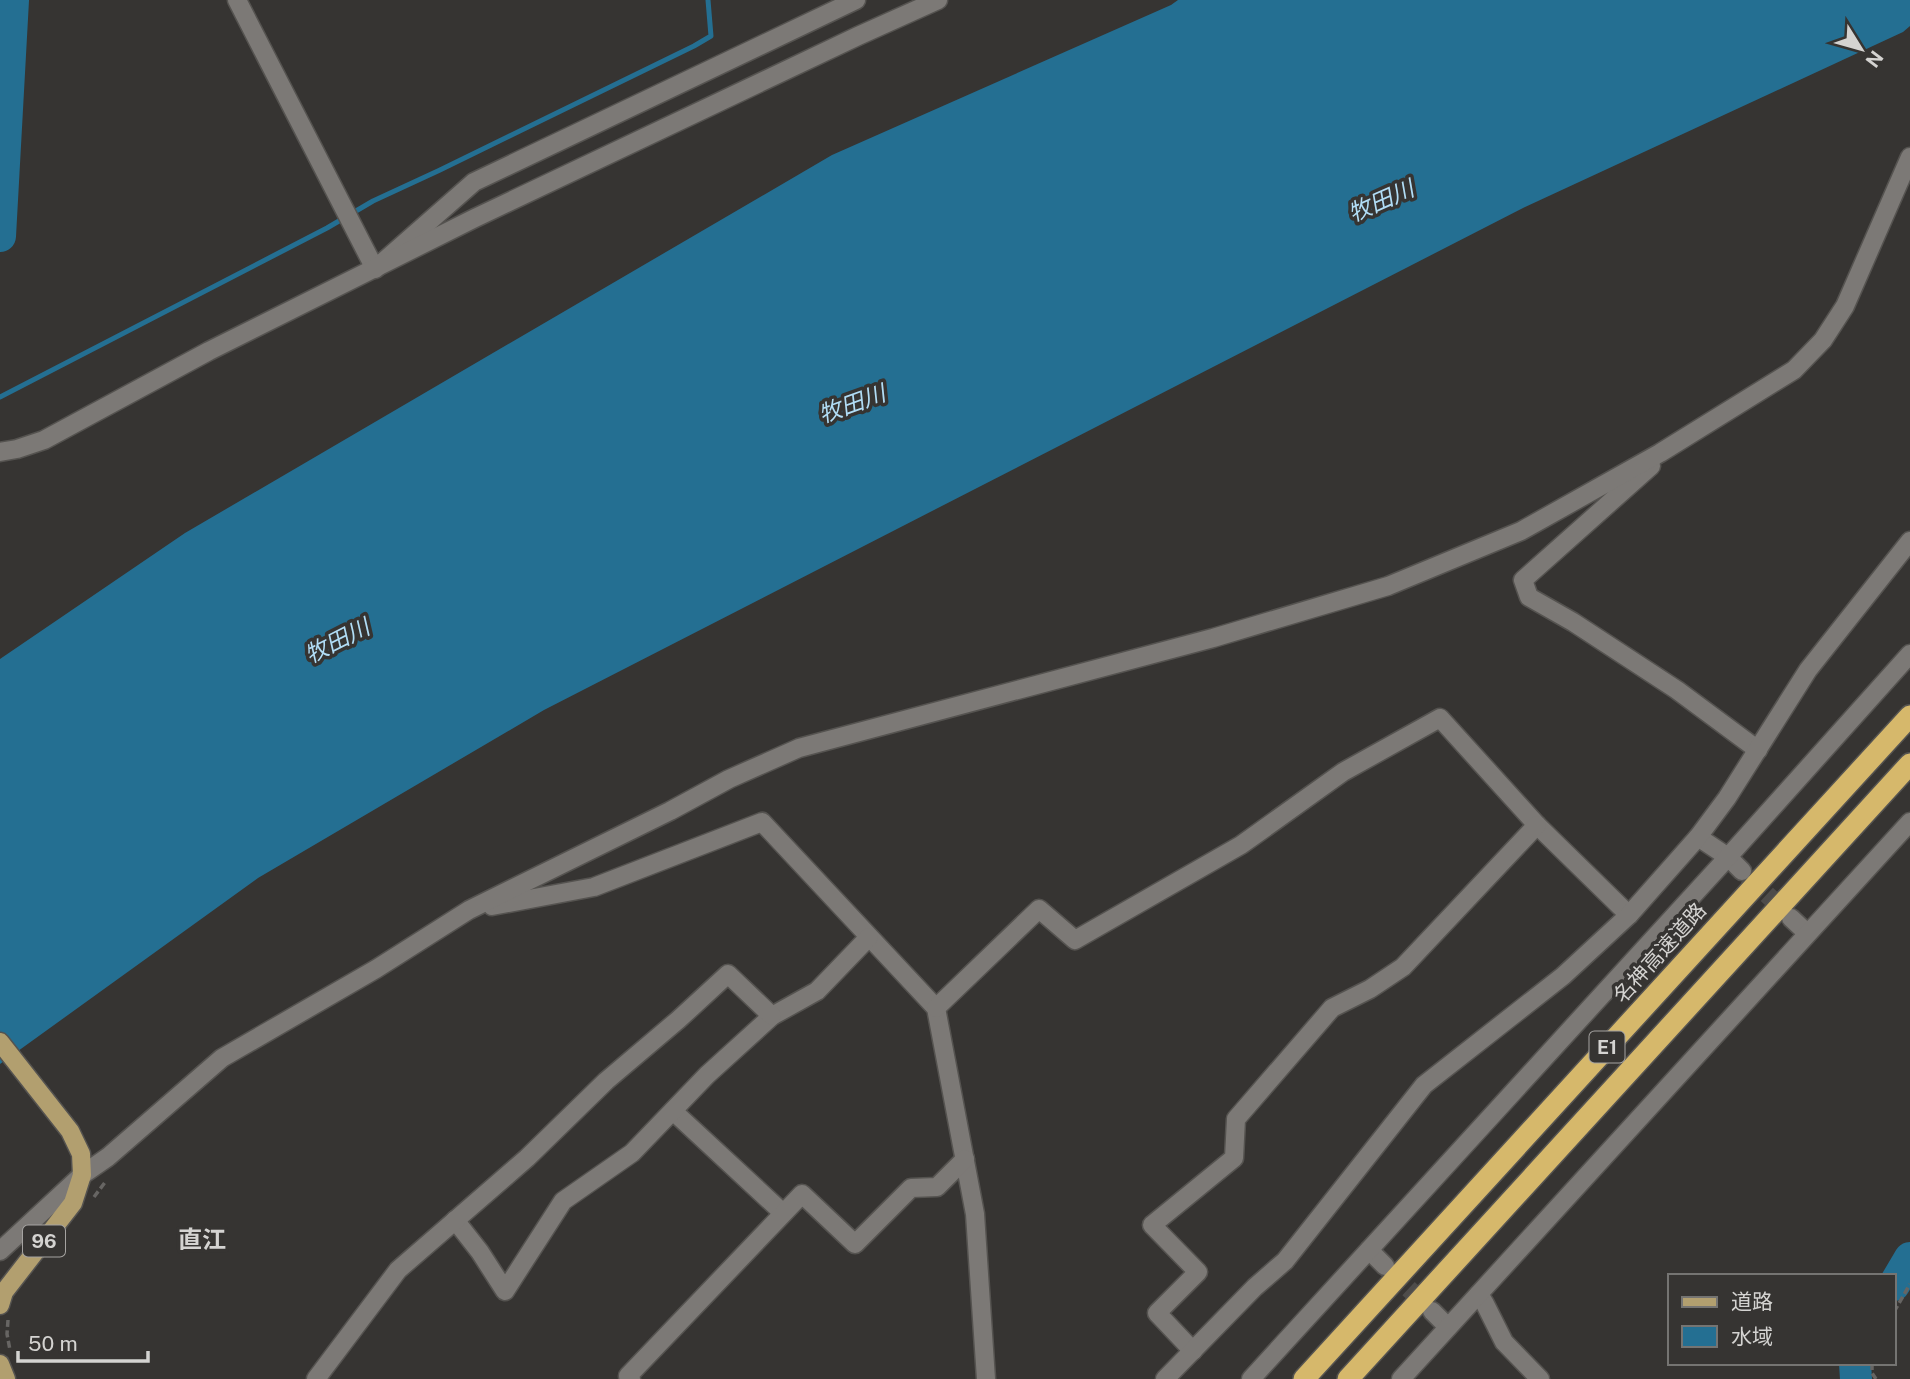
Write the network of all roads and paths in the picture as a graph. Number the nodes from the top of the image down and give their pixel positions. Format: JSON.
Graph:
{"nodes":[{"id":1,"x":237,"y":0,"type":"edge"},
{"id":2,"x":856,"y":0,"type":"edge"},
{"id":3,"x":938,"y":0,"type":"edge"},
{"id":4,"x":1910,"y":157,"type":"edge"},
{"id":5,"x":375,"y":269,"type":"junction"},
{"id":6,"x":0,"y":452,"type":"edge"},
{"id":7,"x":1660,"y":453,"type":"junction"},
{"id":8,"x":1910,"y":541,"type":"edge"},
{"id":9,"x":1910,"y":654,"type":"edge"},
{"id":10,"x":1910,"y":716,"type":"edge"},
{"id":11,"x":1758,"y":750,"type":"junction"},
{"id":12,"x":1910,"y":764,"type":"edge"},
{"id":13,"x":1910,"y":822,"type":"edge"},
{"id":14,"x":1537,"y":825,"type":"junction"},
{"id":15,"x":1698,"y":837,"type":"junction"},
{"id":16,"x":1728,"y":857,"type":"junction"},
{"id":17,"x":1742,"y":871,"type":"tunnel mouth"},
{"id":18,"x":469,"y":910,"type":"junction"},
{"id":19,"x":1629,"y":915,"type":"junction"},
{"id":20,"x":1791,"y":918,"type":"tunnel mouth"},
{"id":21,"x":1807,"y":933,"type":"junction"},
{"id":22,"x":869,"y":937,"type":"junction"},
{"id":23,"x":936,"y":1008,"type":"junction"},
{"id":24,"x":772,"y":1016,"type":"junction"},
{"id":25,"x":0,"y":1042,"type":"edge"},
{"id":26,"x":673,"y":1111,"type":"junction"},
{"id":27,"x":965,"y":1160,"type":"junction"},
{"id":28,"x":82,"y":1175,"type":"junction"},
{"id":29,"x":108,"y":1178,"type":"dead end"},
{"id":30,"x":92,"y":1199,"type":"dead end"},
{"id":31,"x":783,"y":1213,"type":"junction"},
{"id":32,"x":455,"y":1220,"type":"junction"},
{"id":33,"x":1369,"y":1250,"type":"junction"},
{"id":34,"x":0,"y":1251,"type":"edge"},
{"id":35,"x":1385,"y":1266,"type":"tunnel mouth"},
{"id":36,"x":1910,"y":1284,"type":"edge"},
{"id":37,"x":1479,"y":1294,"type":"junction"},
{"id":38,"x":4,"y":1308,"type":"edge"},
{"id":39,"x":1896,"y":1308,"type":"edge"},
{"id":40,"x":1432,"y":1311,"type":"tunnel mouth"},
{"id":41,"x":1448,"y":1328,"type":"junction"},
{"id":42,"x":1193,"y":1351,"type":"junction"},
{"id":43,"x":6,"y":1360,"type":"edge"},
{"id":44,"x":6,"y":1379,"type":"edge"},
{"id":45,"x":316,"y":1379,"type":"edge"},
{"id":46,"x":631,"y":1379,"type":"edge"},
{"id":47,"x":986,"y":1379,"type":"edge"},
{"id":48,"x":1165,"y":1379,"type":"edge"},
{"id":49,"x":1251,"y":1379,"type":"edge"},
{"id":50,"x":1304,"y":1379,"type":"edge"},
{"id":51,"x":1348,"y":1379,"type":"edge"},
{"id":52,"x":1401,"y":1379,"type":"edge"},
{"id":53,"x":1541,"y":1379,"type":"edge"}],
"edges":[{"from":1,"to":5,"type":"street"},
{"from":2,"to":5,"type":"street"},
{"from":3,"to":5,"type":"street"},
{"from":4,"to":7,"type":"street"},
{"from":5,"to":6,"type":"street"},
{"from":7,"to":11,"type":"street"},
{"from":7,"to":18,"type":"street"},
{"from":8,"to":11,"type":"street"},
{"from":9,"to":16,"type":"street"},
{"from":10,"to":50,"type":"highway","name":"名神高速道路","number":"E1"},
{"from":11,"to":15,"type":"street"},
{"from":12,"to":51,"type":"highway","number":"E1"},
{"from":13,"to":21,"type":"street"},
{"from":14,"to":19,"type":"street"},
{"from":14,"to":23,"type":"street"},
{"from":14,"to":42,"type":"street"},
{"from":15,"to":16,"type":"street"},
{"from":15,"to":19,"type":"street"},
{"from":16,"to":17,"type":"street"},
{"from":16,"to":33,"type":"street"},
{"from":18,"to":22,"type":"street"},
{"from":18,"to":28,"type":"street"},
{"from":19,"to":42,"type":"street"},
{"from":20,"to":21,"type":"street"},
{"from":21,"to":37,"type":"street"},
{"from":22,"to":23,"type":"street"},
{"from":22,"to":24,"type":"street"},
{"from":23,"to":27,"type":"street"},
{"from":24,"to":26,"type":"street"},
{"from":24,"to":32,"type":"street"},
{"from":25,"to":28,"type":"main road"},
{"from":26,"to":31,"type":"street"},
{"from":26,"to":32,"type":"street"},
{"from":27,"to":31,"type":"street"},
{"from":27,"to":47,"type":"street"},
{"from":28,"to":34,"type":"street"},
{"from":28,"to":38,"type":"main road","number":"96"},
{"from":29,"to":30,"type":"path"},
{"from":31,"to":46,"type":"street"},
{"from":32,"to":45,"type":"street"},
{"from":33,"to":35,"type":"street"},
{"from":33,"to":49,"type":"street"},
{"from":36,"to":39,"type":"path"},
{"from":37,"to":41,"type":"street"},
{"from":37,"to":53,"type":"street"},
{"from":38,"to":43,"type":"path"},
{"from":40,"to":41,"type":"street"},
{"from":41,"to":52,"type":"street"},
{"from":42,"to":48,"type":"street"},
{"from":43,"to":44,"type":"main road"}]}
